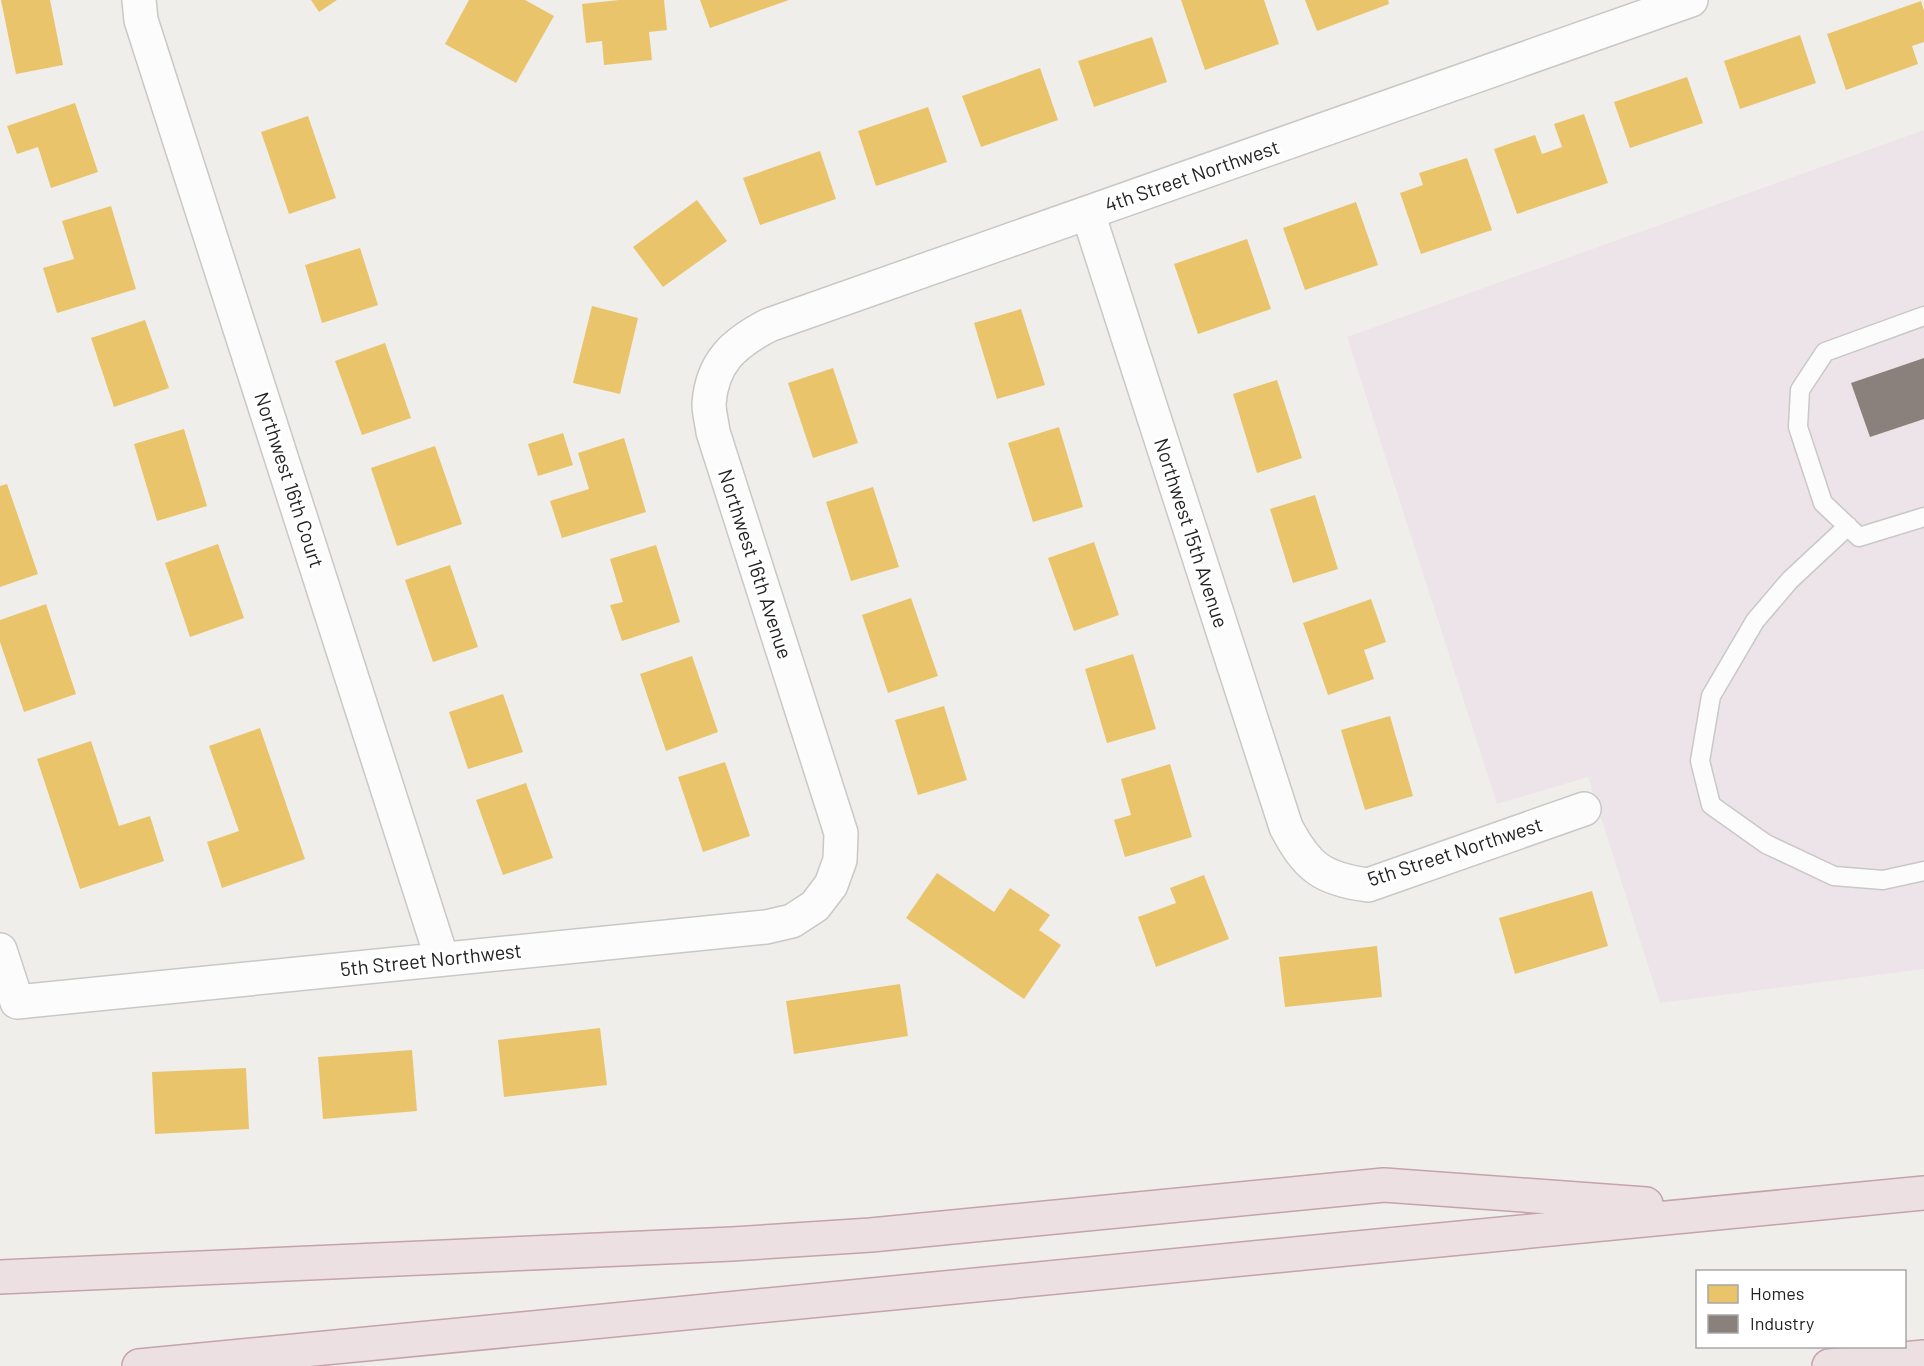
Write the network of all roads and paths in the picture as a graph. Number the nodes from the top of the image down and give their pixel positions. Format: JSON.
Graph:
{"nodes":[{"id":1,"x":139,"y":0,"type":"edge"},
{"id":2,"x":1691,"y":0,"type":"edge"},
{"id":3,"x":1088,"y":213,"type":"junction"},
{"id":4,"x":1924,"y":316,"type":"edge"},
{"id":5,"x":713,"y":379,"type":"joint"},
{"id":6,"x":1924,"y":517,"type":"edge"},
{"id":7,"x":1848,"y":526,"type":"junction"},
{"id":8,"x":1584,"y":809,"type":"dead end"},
{"id":9,"x":1298,"y":850,"type":"joint"},
{"id":10,"x":1924,"y":871,"type":"edge"},
{"id":11,"x":831,"y":885,"type":"joint"},
{"id":12,"x":0,"y":950,"type":"edge"},
{"id":13,"x":442,"y":959,"type":"junction"},
{"id":14,"x":8,"y":1005,"type":"edge"},
{"id":15,"x":1924,"y":1193,"type":"edge"},
{"id":16,"x":1734,"y":1211,"type":"junction"},
{"id":17,"x":0,"y":1277,"type":"edge"},
{"id":18,"x":1924,"y":1357,"type":"edge"},
{"id":19,"x":139,"y":1366,"type":"edge"},
{"id":20,"x":1829,"y":1366,"type":"edge"}],
"edges":[{"from":1,"to":13,"type":"street","name":"Northwest 16th Court"},
{"from":2,"to":3,"type":"street","name":"4th Street Northwest"},
{"from":3,"to":5,"type":"street","name":"4th Street Northwest"},
{"from":3,"to":9,"type":"street","name":"Northwest 15th Avenue"},
{"from":4,"to":7,"type":"lane"},
{"from":5,"to":11,"type":"street","name":"Northwest 16th Avenue"},
{"from":6,"to":7,"type":"lane"},
{"from":7,"to":10,"type":"lane"},
{"from":8,"to":9,"type":"street","name":"5th Street Northwest"},
{"from":11,"to":13,"type":"street","name":"5th Street Northwest"},
{"from":12,"to":14,"type":"street"},
{"from":13,"to":14,"type":"street","name":"5th Street Northwest"},
{"from":15,"to":16,"type":"highway"},
{"from":16,"to":17,"type":"highway"},
{"from":16,"to":19,"type":"highway"},
{"from":18,"to":20,"type":"highway"}]}
